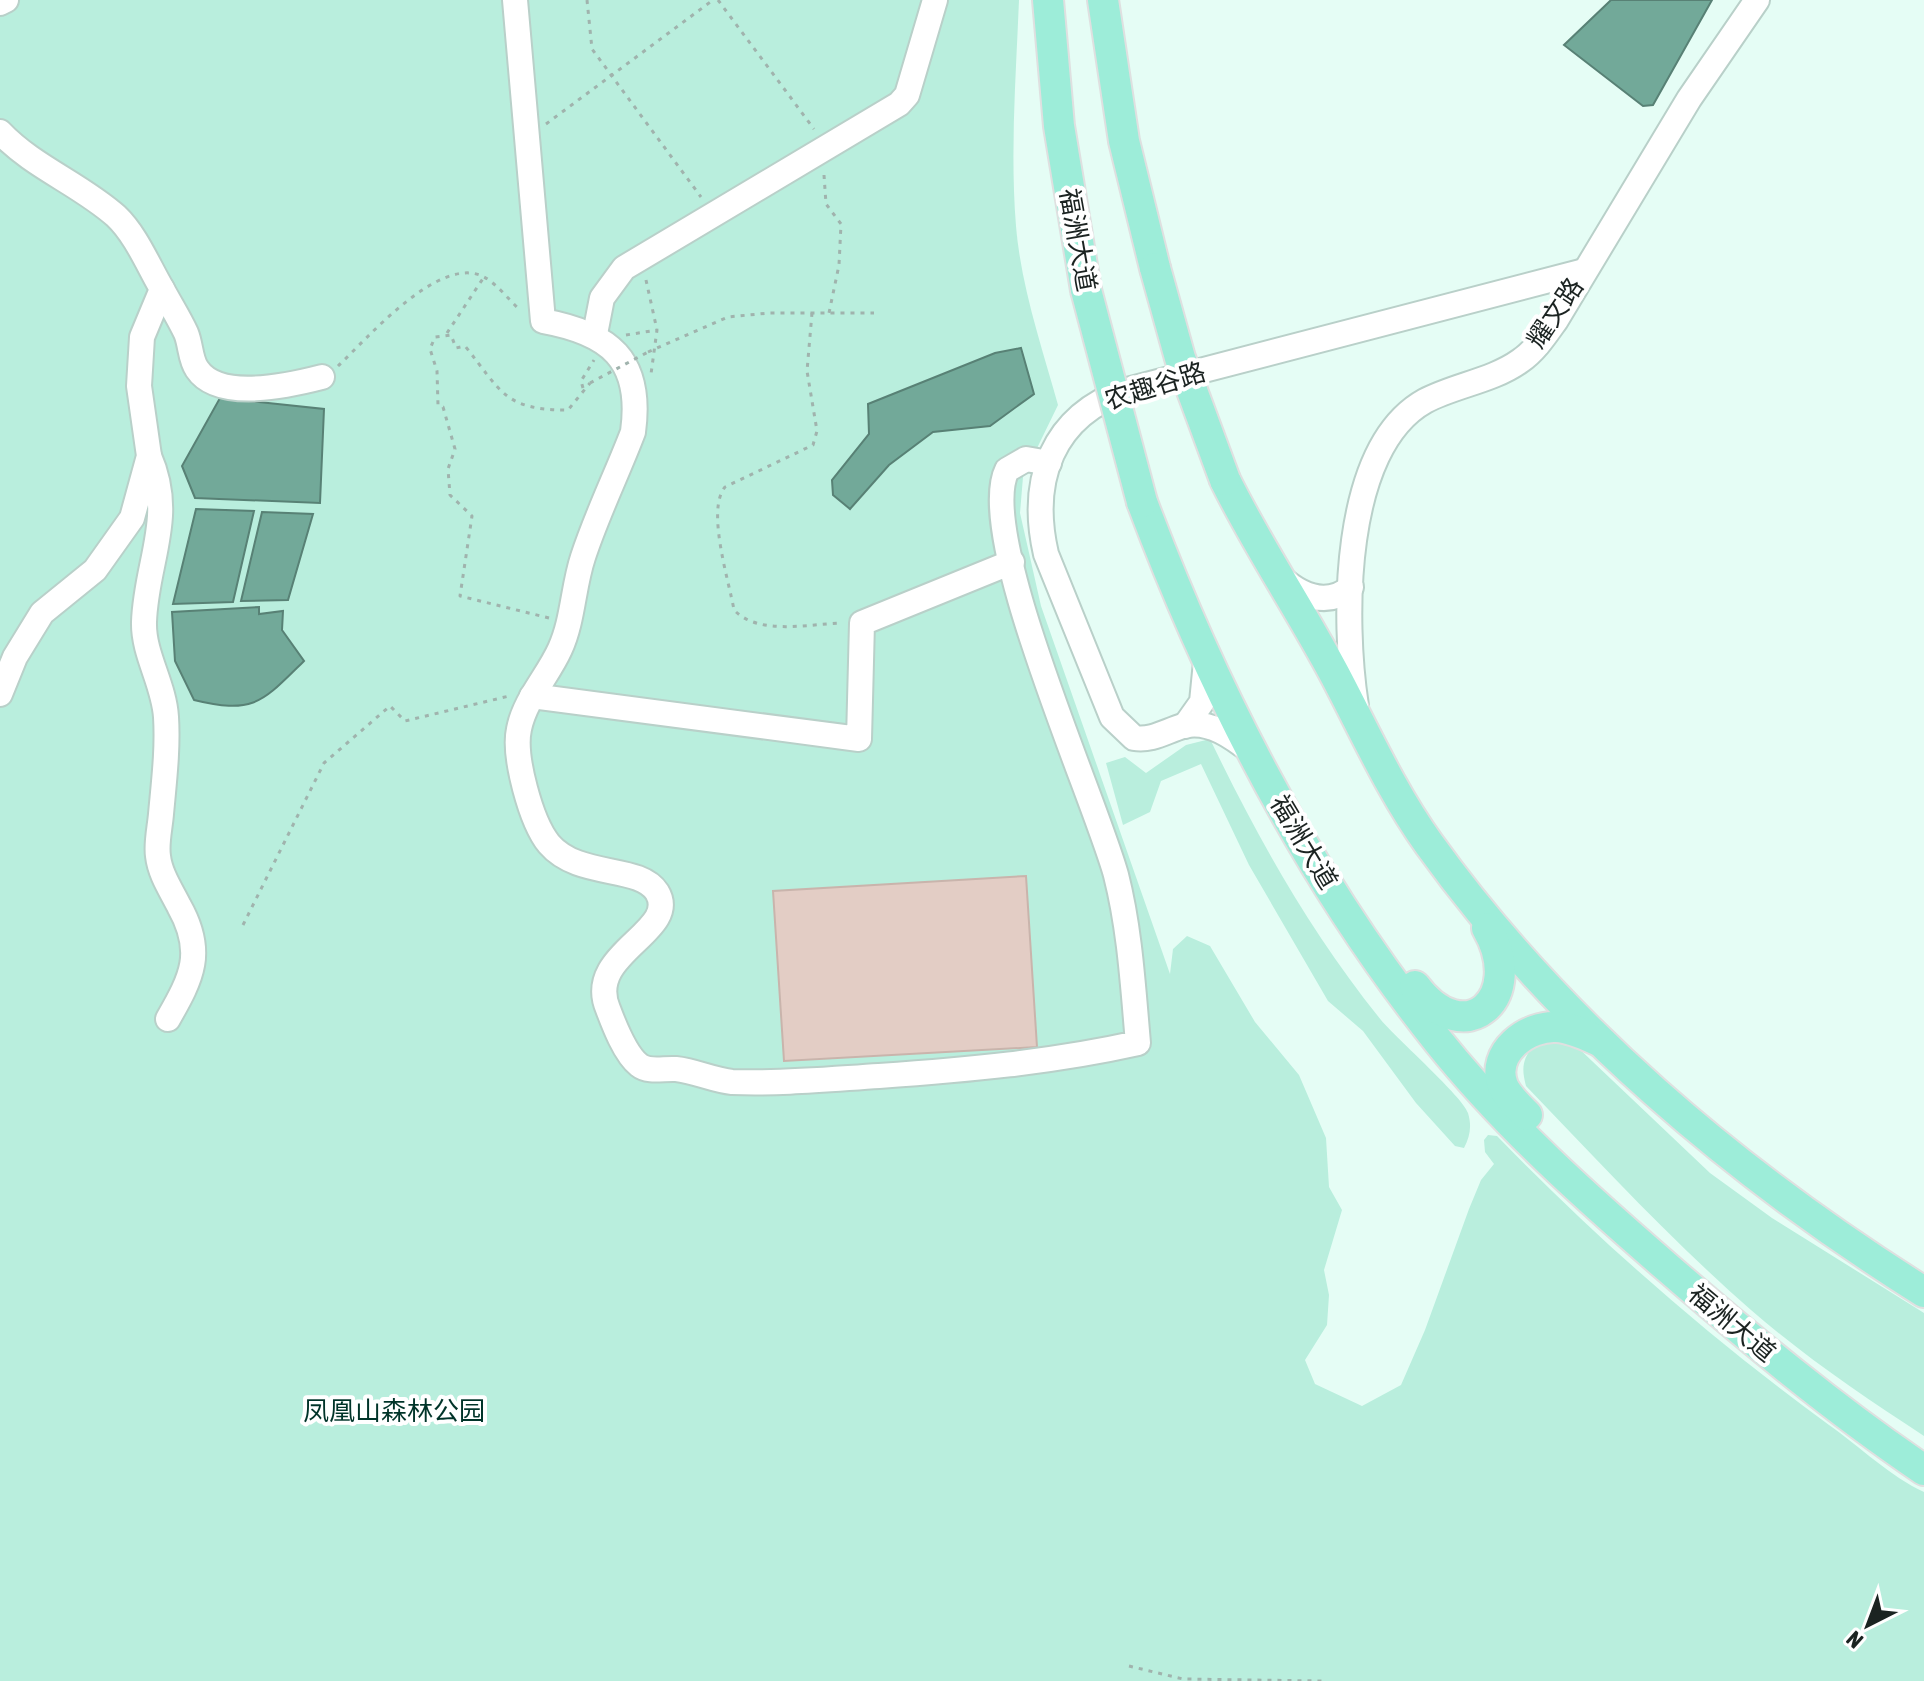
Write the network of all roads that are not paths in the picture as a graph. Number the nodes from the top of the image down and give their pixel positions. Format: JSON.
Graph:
{"nodes":[{"id":1,"x":6,"y":0,"type":"edge"},
{"id":2,"x":515,"y":0,"type":"edge"},
{"id":3,"x":935,"y":0,"type":"edge"},
{"id":4,"x":1048,"y":0,"type":"edge"},
{"id":5,"x":1103,"y":0,"type":"edge"},
{"id":6,"x":1757,"y":0,"type":"edge"},
{"id":7,"x":0,"y":3,"type":"edge"},
{"id":8,"x":0,"y":132,"type":"edge"},
{"id":9,"x":1584,"y":271,"type":"junction"},
{"id":10,"x":162,"y":289,"type":"junction"},
{"id":11,"x":595,"y":334,"type":"junction"},
{"id":12,"x":322,"y":377,"type":"road end"},
{"id":13,"x":149,"y":456,"type":"junction"},
{"id":14,"x":1049,"y":463,"type":"junction"},
{"id":15,"x":1012,"y":562,"type":"junction"},
{"id":16,"x":1277,"y":574,"type":"junction"},
{"id":17,"x":1351,"y":587,"type":"junction"},
{"id":18,"x":1206,"y":662,"type":"junction"},
{"id":19,"x":0,"y":694,"type":"edge"},
{"id":20,"x":532,"y":696,"type":"junction"},
{"id":21,"x":1359,"y":722,"type":"junction"},
{"id":22,"x":1185,"y":726,"type":"junction"},
{"id":23,"x":1254,"y":754,"type":"junction"},
{"id":24,"x":1326,"y":880,"type":"junction"},
{"id":25,"x":1470,"y":899,"type":"junction"},
{"id":26,"x":168,"y":1019,"type":"dead end"},
{"id":27,"x":1608,"y":1045,"type":"junction"},
{"id":28,"x":1924,"y":1292,"type":"edge"},
{"id":29,"x":1713,"y":1307,"type":"junction"},
{"id":30,"x":1924,"y":1470,"type":"edge"}],
"edges":[{"from":1,"to":7,"type":"street"},
{"from":2,"to":11,"type":"street"},
{"from":3,"to":11,"type":"street"},
{"from":4,"to":18,"type":"main road","name":"福洲大道","bridge":true},
{"from":5,"to":16,"type":"main road","bridge":true},
{"from":6,"to":9,"type":"street","name":"耀文路"},
{"from":8,"to":10,"type":"street"},
{"from":9,"to":14,"type":"street","name":"农趣谷路"},
{"from":9,"to":17,"type":"street","name":"耀文路"},
{"from":10,"to":12,"type":"street"},
{"from":10,"to":13,"type":"street"},
{"from":11,"to":20,"type":"street"},
{"from":13,"to":19,"type":"street"},
{"from":13,"to":26,"type":"street"},
{"from":14,"to":15,"type":"street"},
{"from":14,"to":22,"type":"street","name":"农趣谷路"},
{"from":15,"to":20,"type":"street"},
{"from":15,"to":20,"type":"street"},
{"from":16,"to":17,"type":"street"},
{"from":16,"to":21,"type":"main road"},
{"from":17,"to":21,"type":"street","name":"耀文路"},
{"from":18,"to":22,"type":"street"},
{"from":18,"to":23,"type":"main road","name":"福洲大道"},
{"from":21,"to":25,"type":"main road"},
{"from":22,"to":23,"type":"street"},
{"from":23,"to":24,"type":"main road","name":"福洲大道"},
{"from":24,"to":25,"type":"main road"},
{"from":24,"to":29,"type":"main road","name":"福洲大道"},
{"from":25,"to":27,"type":"main road"},
{"from":27,"to":28,"type":"main road"},
{"from":27,"to":29,"type":"main road"},
{"from":29,"to":30,"type":"main road","name":"福洲大道"}]}
